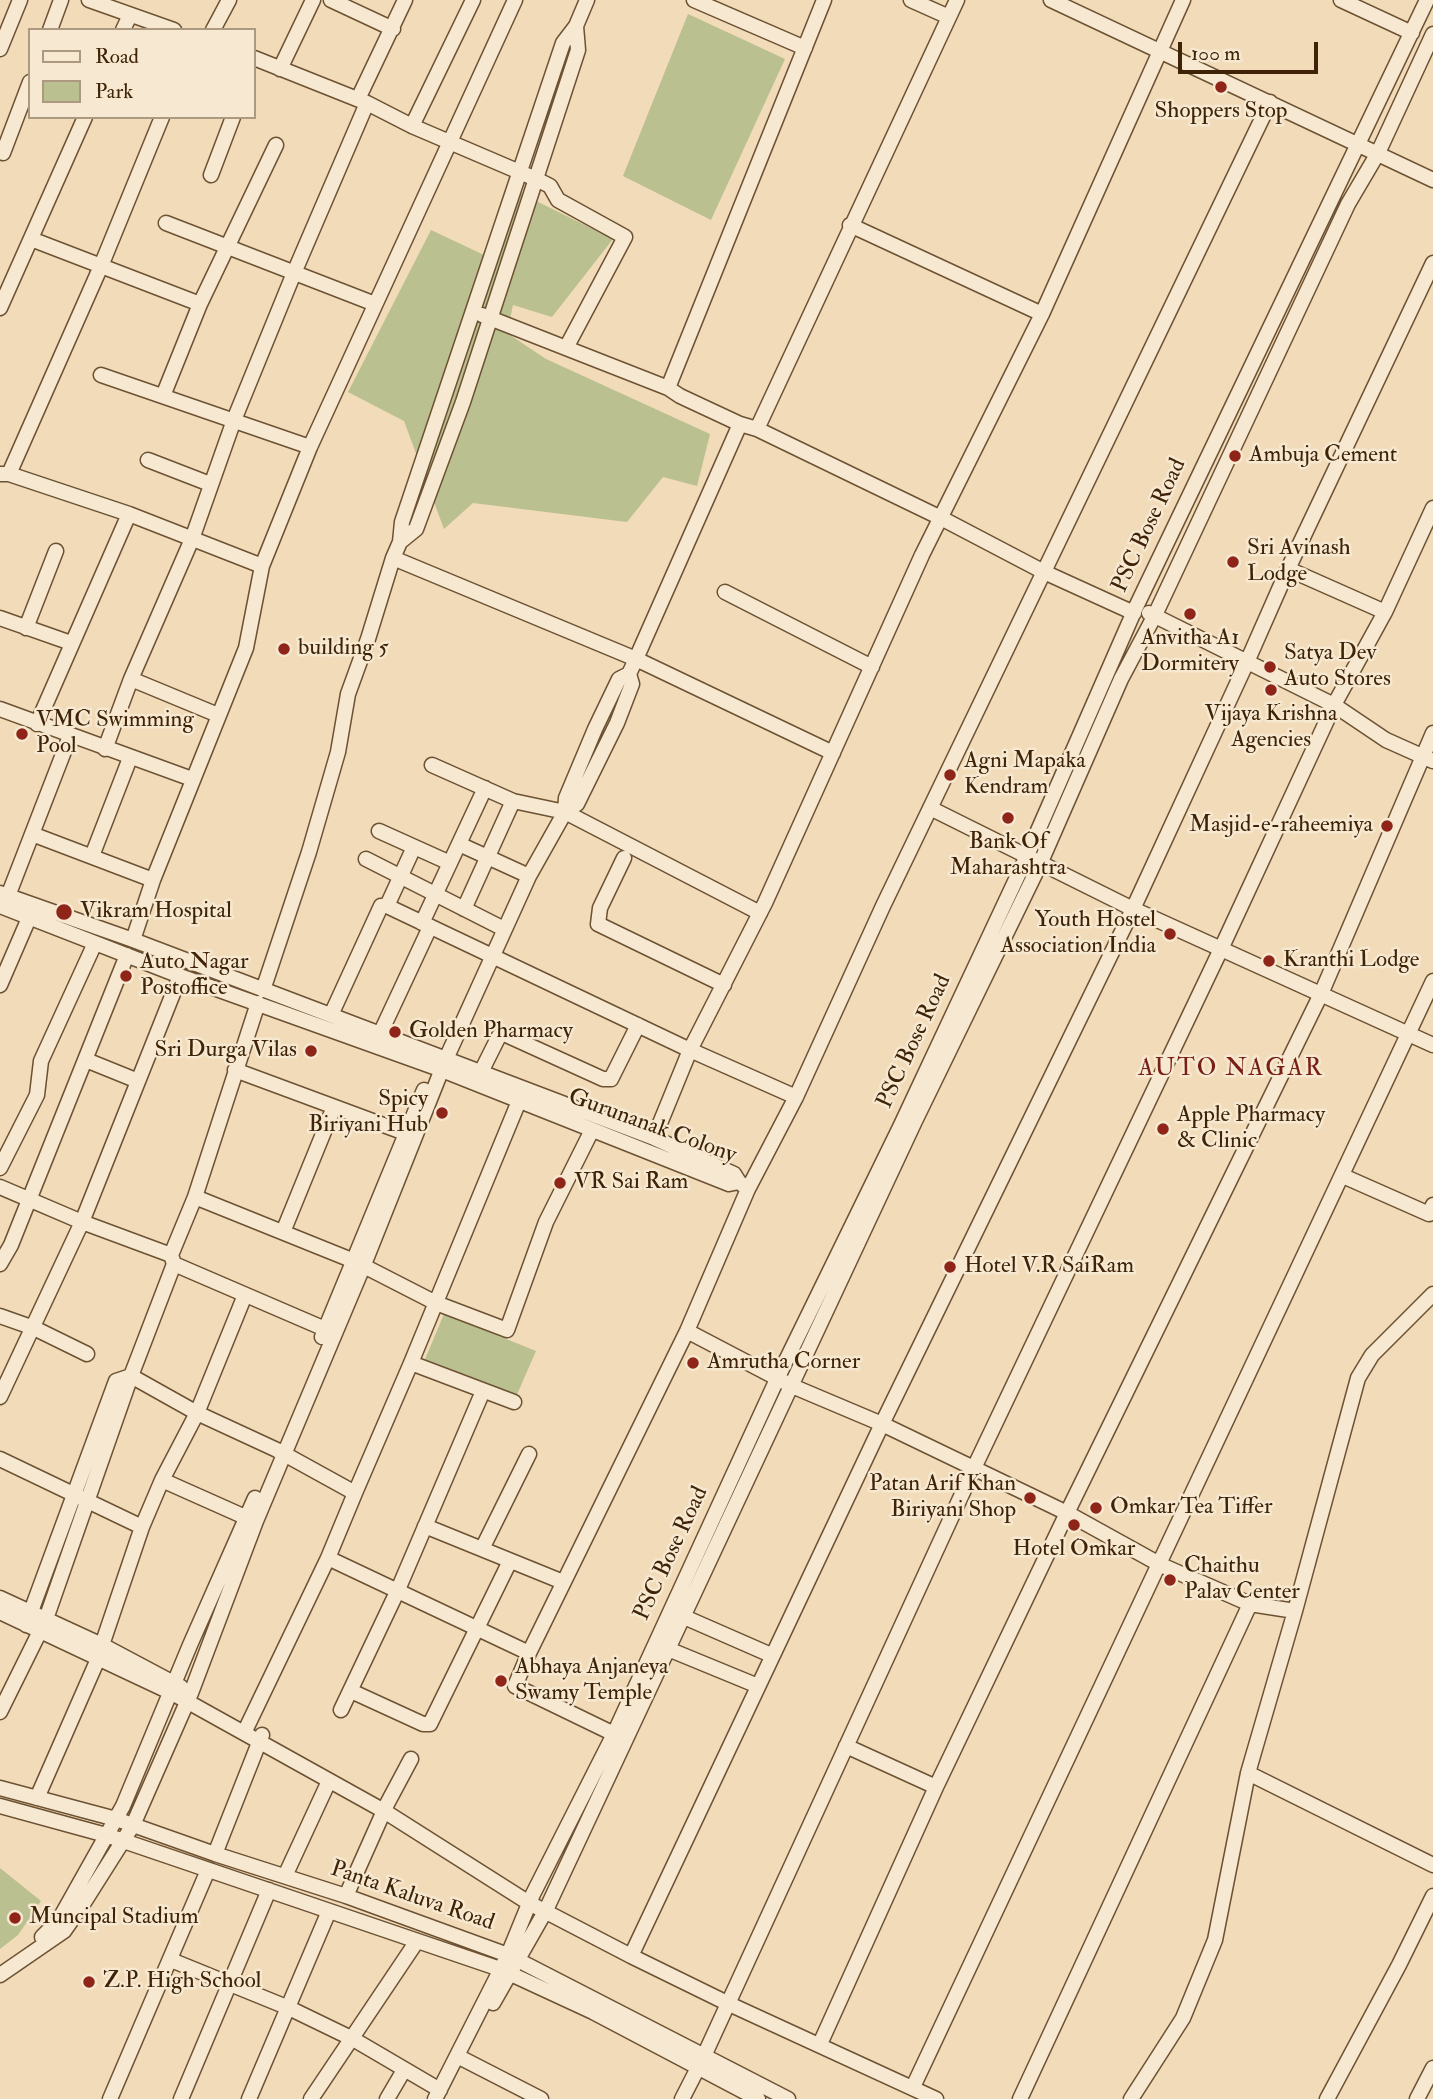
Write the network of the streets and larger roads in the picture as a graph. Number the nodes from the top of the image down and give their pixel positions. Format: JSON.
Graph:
{"nodes":[{"id":1,"x":20,"y":0,"type":"edge"},
{"id":2,"x":61,"y":0,"type":"edge"},
{"id":3,"x":89,"y":0,"type":"edge"},
{"id":4,"x":229,"y":0,"type":"edge"},
{"id":5,"x":313,"y":0,"type":"edge"},
{"id":6,"x":331,"y":0,"type":"edge"},
{"id":7,"x":405,"y":0,"type":"edge"},
{"id":8,"x":473,"y":0,"type":"edge"},
{"id":9,"x":515,"y":0,"type":"edge"},
{"id":10,"x":587,"y":0,"type":"edge"},
{"id":11,"x":694,"y":0,"type":"edge"},
{"id":12,"x":824,"y":0,"type":"edge"},
{"id":13,"x":911,"y":0,"type":"edge"},
{"id":14,"x":957,"y":0,"type":"edge"},
{"id":15,"x":1051,"y":0,"type":"edge"},
{"id":16,"x":1183,"y":0,"type":"edge"},
{"id":17,"x":1341,"y":0,"type":"edge"},
{"id":18,"x":1427,"y":0,"type":"edge"},
{"id":19,"x":130,"y":15,"type":"junction"},
{"id":20,"x":949,"y":16,"type":"junction"},
{"id":21,"x":576,"y":26,"type":"junction"},
{"id":22,"x":51,"y":28,"type":"edge"},
{"id":23,"x":124,"y":28,"type":"edge"},
{"id":24,"x":168,"y":28,"type":"edge"},
{"id":25,"x":214,"y":28,"type":"edge"},
{"id":26,"x":393,"y":29,"type":"junction"},
{"id":27,"x":1412,"y":33,"type":"junction"},
{"id":28,"x":1433,"y":34,"type":"edge"},
{"id":29,"x":806,"y":48,"type":"junction"},
{"id":30,"x":0,"y":50,"type":"edge"},
{"id":31,"x":1159,"y":50,"type":"junction"},
{"id":32,"x":256,"y":61,"type":"edge"},
{"id":33,"x":280,"y":69,"type":"junction"},
{"id":34,"x":28,"y":87,"type":"edge"},
{"id":35,"x":363,"y":101,"type":"junction"},
{"id":36,"x":1270,"y":102,"type":"junction"},
{"id":37,"x":84,"y":119,"type":"edge"},
{"id":38,"x":161,"y":119,"type":"edge"},
{"id":39,"x":232,"y":119,"type":"edge"},
{"id":40,"x":412,"y":126,"type":"junction"},
{"id":41,"x":450,"y":142,"type":"junction"},
{"id":42,"x":1359,"y":144,"type":"junction"},
{"id":43,"x":276,"y":145,"type":"dead end"},
{"id":44,"x":3,"y":153,"type":"dead end"},
{"id":45,"x":1378,"y":153,"type":"junction"},
{"id":46,"x":520,"y":172,"type":"junction"},
{"id":47,"x":211,"y":175,"type":"dead end"},
{"id":48,"x":536,"y":179,"type":"junction"},
{"id":49,"x":1433,"y":180,"type":"edge"},
{"id":50,"x":166,"y":223,"type":"dead end"},
{"id":51,"x":850,"y":225,"type":"junction"},
{"id":52,"x":31,"y":239,"type":"junction"},
{"id":53,"x":228,"y":248,"type":"junction"},
{"id":54,"x":1433,"y":263,"type":"edge"},
{"id":55,"x":101,"y":266,"type":"junction"},
{"id":56,"x":294,"y":273,"type":"junction"},
{"id":57,"x":200,"y":304,"type":"junction"},
{"id":58,"x":375,"y":304,"type":"junction"},
{"id":59,"x":0,"y":308,"type":"edge"},
{"id":60,"x":474,"y":312,"type":"junction"},
{"id":61,"x":1042,"y":314,"type":"junction"},
{"id":62,"x":489,"y":318,"type":"junction"},
{"id":63,"x":566,"y":348,"type":"junction"},
{"id":64,"x":101,"y":375,"type":"dead end"},
{"id":65,"x":668,"y":388,"type":"junction"},
{"id":66,"x":163,"y":396,"type":"junction"},
{"id":67,"x":234,"y":420,"type":"junction"},
{"id":68,"x":740,"y":424,"type":"junction"},
{"id":69,"x":757,"y":429,"type":"junction"},
{"id":70,"x":310,"y":447,"type":"junction"},
{"id":71,"x":148,"y":460,"type":"dead end"},
{"id":72,"x":5,"y":474,"type":"edge"},
{"id":73,"x":210,"y":484,"type":"junction"},
{"id":74,"x":1433,"y":508,"type":"edge"},
{"id":75,"x":129,"y":514,"type":"junction"},
{"id":76,"x":941,"y":518,"type":"junction"},
{"id":77,"x":192,"y":539,"type":"junction"},
{"id":78,"x":400,"y":542,"type":"junction"},
{"id":79,"x":56,"y":551,"type":"dead end"},
{"id":80,"x":393,"y":558,"type":"junction"},
{"id":81,"x":262,"y":566,"type":"junction"},
{"id":82,"x":1288,"y":569,"type":"junction"},
{"id":83,"x":1044,"y":572,"type":"junction"},
{"id":84,"x":725,"y":592,"type":"dead end"},
{"id":85,"x":1135,"y":610,"type":"junction"},
{"id":86,"x":1385,"y":612,"type":"junction"},
{"id":87,"x":1155,"y":615,"type":"junction"},
{"id":88,"x":0,"y":618,"type":"edge"},
{"id":89,"x":26,"y":628,"type":"junction"},
{"id":90,"x":71,"y":643,"type":"junction"},
{"id":91,"x":636,"y":659,"type":"junction"},
{"id":92,"x":1247,"y":663,"type":"junction"},
{"id":93,"x":872,"y":667,"type":"junction"},
{"id":94,"x":131,"y":679,"type":"junction"},
{"id":95,"x":1334,"y":705,"type":"junction"},
{"id":96,"x":0,"y":709,"type":"edge"},
{"id":97,"x":218,"y":715,"type":"junction"},
{"id":98,"x":37,"y":724,"type":"junction"},
{"id":99,"x":1433,"y":733,"type":"edge"},
{"id":100,"x":70,"y":736,"type":"junction"},
{"id":101,"x":105,"y":749,"type":"junction"},
{"id":102,"x":833,"y":753,"type":"junction"},
{"id":103,"x":130,"y":758,"type":"junction"},
{"id":104,"x":1427,"y":758,"type":"edge"},
{"id":105,"x":432,"y":765,"type":"dead end"},
{"id":106,"x":192,"y":779,"type":"junction"},
{"id":107,"x":485,"y":788,"type":"junction"},
{"id":108,"x":513,"y":801,"type":"junction"},
{"id":109,"x":930,"y":808,"type":"junction"},
{"id":110,"x":565,"y":812,"type":"junction"},
{"id":111,"x":379,"y":831,"type":"dead end"},
{"id":112,"x":33,"y":834,"type":"junction"},
{"id":113,"x":458,"y":844,"type":"junction"},
{"id":114,"x":414,"y":847,"type":"junction"},
{"id":115,"x":92,"y":856,"type":"junction"},
{"id":116,"x":488,"y":858,"type":"junction"},
{"id":117,"x":624,"y":858,"type":"dead end"},
{"id":118,"x":1026,"y":858,"type":"junction"},
{"id":119,"x":366,"y":859,"type":"dead end"},
{"id":120,"x":450,"y":863,"type":"junction"},
{"id":121,"x":1040,"y":864,"type":"junction"},
{"id":122,"x":528,"y":876,"type":"junction"},
{"id":123,"x":401,"y":877,"type":"junction"},
{"id":124,"x":153,"y":880,"type":"junction"},
{"id":125,"x":435,"y":894,"type":"junction"},
{"id":126,"x":3,"y":898,"type":"edge"},
{"id":127,"x":387,"y":906,"type":"junction"},
{"id":128,"x":464,"y":909,"type":"junction"},
{"id":129,"x":1133,"y":909,"type":"junction"},
{"id":130,"x":760,"y":913,"type":"junction"},
{"id":131,"x":29,"y":918,"type":"junction"},
{"id":132,"x":426,"y":925,"type":"junction"},
{"id":133,"x":504,"y":929,"type":"junction"},
{"id":134,"x":137,"y":942,"type":"junction"},
{"id":135,"x":95,"y":943,"type":"junction"},
{"id":136,"x":1222,"y":949,"type":"junction"},
{"id":137,"x":132,"y":957,"type":"junction"},
{"id":138,"x":492,"y":957,"type":"junction"},
{"id":139,"x":180,"y":976,"type":"junction"},
{"id":140,"x":1433,"y":981,"type":"edge"},
{"id":141,"x":0,"y":985,"type":"edge"},
{"id":142,"x":724,"y":985,"type":"junction"},
{"id":143,"x":1321,"y":994,"type":"junction"},
{"id":144,"x":261,"y":996,"type":"junction"},
{"id":145,"x":331,"y":1015,"type":"junction"},
{"id":146,"x":638,"y":1025,"type":"junction"},
{"id":147,"x":380,"y":1034,"type":"junction"},
{"id":148,"x":1409,"y":1034,"type":"junction"},
{"id":149,"x":1433,"y":1045,"type":"edge"},
{"id":150,"x":690,"y":1050,"type":"junction"},
{"id":151,"x":86,"y":1060,"type":"junction"},
{"id":152,"x":440,"y":1063,"type":"junction"},
{"id":153,"x":235,"y":1070,"type":"junction"},
{"id":154,"x":481,"y":1072,"type":"junction"},
{"id":155,"x":138,"y":1081,"type":"junction"},
{"id":156,"x":796,"y":1097,"type":"junction"},
{"id":157,"x":519,"y":1101,"type":"junction"},
{"id":158,"x":334,"y":1107,"type":"junction"},
{"id":159,"x":592,"y":1130,"type":"junction"},
{"id":160,"x":405,"y":1133,"type":"junction"},
{"id":161,"x":654,"y":1138,"type":"junction"},
{"id":162,"x":0,"y":1168,"type":"edge"},
{"id":163,"x":1343,"y":1176,"type":"junction"},
{"id":164,"x":744,"y":1186,"type":"junction"},
{"id":165,"x":0,"y":1187,"type":"edge"},
{"id":166,"x":195,"y":1197,"type":"junction"},
{"id":167,"x":28,"y":1200,"type":"junction"},
{"id":168,"x":1433,"y":1205,"type":"edge"},
{"id":169,"x":82,"y":1222,"type":"junction"},
{"id":170,"x":283,"y":1232,"type":"junction"},
{"id":171,"x":173,"y":1260,"type":"junction"},
{"id":172,"x":0,"y":1264,"type":"edge"},
{"id":173,"x":358,"y":1264,"type":"junction"},
{"id":174,"x":1433,"y":1294,"type":"edge"},
{"id":175,"x":245,"y":1295,"type":"junction"},
{"id":176,"x":436,"y":1303,"type":"junction"},
{"id":177,"x":0,"y":1316,"type":"edge"},
{"id":178,"x":34,"y":1328,"type":"junction"},
{"id":179,"x":329,"y":1331,"type":"junction"},
{"id":180,"x":687,"y":1331,"type":"junction"},
{"id":181,"x":88,"y":1354,"type":"dead end"},
{"id":182,"x":411,"y":1363,"type":"junction"},
{"id":183,"x":131,"y":1376,"type":"junction"},
{"id":184,"x":778,"y":1377,"type":"junction"},
{"id":185,"x":792,"y":1386,"type":"junction"},
{"id":186,"x":483,"y":1391,"type":"junction"},
{"id":187,"x":0,"y":1397,"type":"edge"},
{"id":188,"x":514,"y":1402,"type":"dead end"},
{"id":189,"x":197,"y":1413,"type":"junction"},
{"id":190,"x":882,"y":1424,"type":"junction"},
{"id":191,"x":280,"y":1452,"type":"junction"},
{"id":192,"x":528,"y":1454,"type":"dead end"},
{"id":193,"x":0,"y":1459,"type":"edge"},
{"id":194,"x":974,"y":1468,"type":"junction"},
{"id":195,"x":162,"y":1480,"type":"junction"},
{"id":196,"x":355,"y":1493,"type":"junction"},
{"id":197,"x":82,"y":1497,"type":"junction"},
{"id":198,"x":1067,"y":1513,"type":"junction"},
{"id":199,"x":251,"y":1519,"type":"junction"},
{"id":200,"x":425,"y":1526,"type":"junction"},
{"id":201,"x":142,"y":1527,"type":"junction"},
{"id":202,"x":482,"y":1549,"type":"junction"},
{"id":203,"x":328,"y":1558,"type":"junction"},
{"id":204,"x":510,"y":1561,"type":"junction"},
{"id":205,"x":1161,"y":1564,"type":"junction"},
{"id":206,"x":563,"y":1582,"type":"junction"},
{"id":207,"x":397,"y":1592,"type":"junction"},
{"id":208,"x":0,"y":1598,"type":"edge"},
{"id":209,"x":1250,"y":1604,"type":"junction"},
{"id":210,"x":1295,"y":1611,"type":"junction"},
{"id":211,"x":0,"y":1612,"type":"edge"},
{"id":212,"x":678,"y":1614,"type":"junction"},
{"id":213,"x":36,"y":1622,"type":"junction"},
{"id":214,"x":477,"y":1630,"type":"junction"},
{"id":215,"x":668,"y":1649,"type":"junction"},
{"id":216,"x":100,"y":1652,"type":"junction"},
{"id":217,"x":528,"y":1653,"type":"junction"},
{"id":218,"x":772,"y":1655,"type":"junction"},
{"id":219,"x":758,"y":1686,"type":"junction"},
{"id":220,"x":174,"y":1688,"type":"junction"},
{"id":221,"x":351,"y":1691,"type":"junction"},
{"id":222,"x":189,"y":1697,"type":"junction"},
{"id":223,"x":341,"y":1710,"type":"dead end"},
{"id":224,"x":0,"y":1712,"type":"edge"},
{"id":225,"x":246,"y":1730,"type":"junction"},
{"id":226,"x":614,"y":1734,"type":"junction"},
{"id":227,"x":261,"y":1738,"type":"junction"},
{"id":228,"x":846,"y":1746,"type":"junction"},
{"id":229,"x":411,"y":1759,"type":"dead end"},
{"id":230,"x":1248,"y":1773,"type":"junction"},
{"id":231,"x":329,"y":1781,"type":"junction"},
{"id":232,"x":936,"y":1787,"type":"junction"},
{"id":233,"x":0,"y":1788,"type":"edge"},
{"id":234,"x":37,"y":1798,"type":"junction"},
{"id":235,"x":0,"y":1806,"type":"edge"},
{"id":236,"x":386,"y":1808,"type":"junction"},
{"id":237,"x":116,"y":1819,"type":"junction"},
{"id":238,"x":133,"y":1825,"type":"junction"},
{"id":239,"x":106,"y":1835,"type":"junction"},
{"id":240,"x":123,"y":1842,"type":"junction"},
{"id":241,"x":215,"y":1854,"type":"junction"},
{"id":242,"x":1433,"y":1865,"type":"edge"},
{"id":243,"x":208,"y":1870,"type":"junction"},
{"id":244,"x":285,"y":1876,"type":"junction"},
{"id":245,"x":269,"y":1891,"type":"junction"},
{"id":246,"x":346,"y":1896,"type":"junction"},
{"id":247,"x":1433,"y":1896,"type":"edge"},
{"id":248,"x":531,"y":1898,"type":"junction"},
{"id":249,"x":545,"y":1910,"type":"junction"},
{"id":250,"x":329,"y":1911,"type":"junction"},
{"id":251,"x":417,"y":1941,"type":"junction"},
{"id":252,"x":631,"y":1956,"type":"junction"},
{"id":253,"x":514,"y":1957,"type":"junction"},
{"id":254,"x":171,"y":1960,"type":"junction"},
{"id":255,"x":0,"y":1965,"type":"edge"},
{"id":256,"x":506,"y":1972,"type":"junction"},
{"id":257,"x":0,"y":1976,"type":"edge"},
{"id":258,"x":229,"y":1982,"type":"junction"},
{"id":259,"x":727,"y":2003,"type":"junction"},
{"id":260,"x":289,"y":2008,"type":"junction"},
{"id":261,"x":353,"y":2039,"type":"junction"},
{"id":262,"x":820,"y":2044,"type":"junction"},
{"id":263,"x":463,"y":2059,"type":"junction"},
{"id":264,"x":701,"y":2062,"type":"junction"},
{"id":265,"x":1433,"y":2068,"type":"edge"},
{"id":266,"x":404,"y":2070,"type":"junction"},
{"id":267,"x":913,"y":2087,"type":"junction"},
{"id":268,"x":439,"y":2096,"type":"edge"},
{"id":269,"x":110,"y":2099,"type":"edge"},
{"id":270,"x":181,"y":2099,"type":"edge"},
{"id":271,"x":249,"y":2099,"type":"edge"},
{"id":272,"x":311,"y":2099,"type":"edge"},
{"id":273,"x":387,"y":2099,"type":"edge"},
{"id":274,"x":541,"y":2099,"type":"edge"},
{"id":275,"x":682,"y":2099,"type":"edge"},
{"id":276,"x":758,"y":2099,"type":"edge"},
{"id":277,"x":788,"y":2099,"type":"edge"},
{"id":278,"x":936,"y":2099,"type":"edge"},
{"id":279,"x":1020,"y":2099,"type":"edge"},
{"id":280,"x":1131,"y":2099,"type":"edge"},
{"id":281,"x":1327,"y":2099,"type":"edge"},
{"id":282,"x":1417,"y":2099,"type":"edge"}],
"edges":[{"from":1,"to":30,"type":"street"},
{"from":2,"to":22,"type":"street"},
{"from":3,"to":19,"type":"street"},
{"from":4,"to":25,"type":"street"},
{"from":5,"to":33,"type":"street"},
{"from":6,"to":26,"type":"street"},
{"from":7,"to":26,"type":"street"},
{"from":8,"to":40,"type":"street"},
{"from":9,"to":41,"type":"street"},
{"from":10,"to":21,"type":"street"},
{"from":11,"to":29,"type":"street"},
{"from":12,"to":29,"type":"street"},
{"from":13,"to":20,"type":"street"},
{"from":14,"to":20,"type":"street"},
{"from":15,"to":31,"type":"street"},
{"from":16,"to":31,"type":"street"},
{"from":17,"to":27,"type":"street"},
{"from":18,"to":27,"type":"street","name":"PSC Bose Road"},
{"from":19,"to":23,"type":"street"},
{"from":19,"to":24,"type":"street"},
{"from":20,"to":51,"type":"street"},
{"from":21,"to":46,"type":"street"},
{"from":21,"to":48,"type":"street"},
{"from":26,"to":35,"type":"street"},
{"from":27,"to":42,"type":"street","name":"PSC Bose Road"},
{"from":28,"to":45,"type":"street","name":"PSC Bose Road"},
{"from":29,"to":65,"type":"street"},
{"from":31,"to":36,"type":"street"},
{"from":31,"to":61,"type":"street"},
{"from":32,"to":33,"type":"street"},
{"from":33,"to":35,"type":"street"},
{"from":34,"to":44,"type":"street"},
{"from":35,"to":40,"type":"street"},
{"from":35,"to":56,"type":"street"},
{"from":36,"to":42,"type":"street"},
{"from":36,"to":83,"type":"street"},
{"from":37,"to":52,"type":"street"},
{"from":38,"to":55,"type":"street"},
{"from":39,"to":47,"type":"street"},
{"from":40,"to":41,"type":"street"},
{"from":41,"to":46,"type":"street"},
{"from":41,"to":58,"type":"street"},
{"from":42,"to":45,"type":"street"},
{"from":42,"to":85,"type":"street","name":"PSC Bose Road"},
{"from":43,"to":53,"type":"street"},
{"from":45,"to":49,"type":"street"},
{"from":45,"to":87,"type":"street","name":"PSC Bose Road"},
{"from":46,"to":48,"type":"street"},
{"from":46,"to":60,"type":"street"},
{"from":48,"to":62,"type":"street"},
{"from":48,"to":63,"type":"street"},
{"from":50,"to":53,"type":"street"},
{"from":51,"to":61,"type":"street"},
{"from":51,"to":69,"type":"street"},
{"from":52,"to":55,"type":"street"},
{"from":52,"to":59,"type":"street"},
{"from":53,"to":56,"type":"street"},
{"from":53,"to":57,"type":"street"},
{"from":54,"to":82,"type":"street"},
{"from":55,"to":57,"type":"street"},
{"from":55,"to":72,"type":"street"},
{"from":56,"to":58,"type":"street"},
{"from":56,"to":67,"type":"street"},
{"from":57,"to":66,"type":"street"},
{"from":58,"to":70,"type":"street"},
{"from":60,"to":62,"type":"street"},
{"from":60,"to":78,"type":"street"},
{"from":61,"to":76,"type":"street"},
{"from":62,"to":63,"type":"street"},
{"from":62,"to":78,"type":"street"},
{"from":63,"to":65,"type":"street"},
{"from":64,"to":66,"type":"street"},
{"from":65,"to":68,"type":"street"},
{"from":66,"to":67,"type":"street"},
{"from":67,"to":70,"type":"street"},
{"from":67,"to":73,"type":"street"},
{"from":68,"to":69,"type":"street"},
{"from":68,"to":91,"type":"street"},
{"from":69,"to":76,"type":"street"},
{"from":70,"to":81,"type":"street"},
{"from":71,"to":73,"type":"street"},
{"from":72,"to":75,"type":"street"},
{"from":73,"to":77,"type":"street"},
{"from":74,"to":86,"type":"street"},
{"from":75,"to":77,"type":"street"},
{"from":75,"to":90,"type":"street"},
{"from":76,"to":83,"type":"street"},
{"from":76,"to":93,"type":"street"},
{"from":77,"to":81,"type":"street"},
{"from":77,"to":94,"type":"street"},
{"from":78,"to":80,"type":"street"},
{"from":79,"to":89,"type":"street"},
{"from":80,"to":91,"type":"street"},
{"from":80,"to":144,"type":"street"},
{"from":81,"to":97,"type":"street"},
{"from":82,"to":86,"type":"street"},
{"from":82,"to":92,"type":"street"},
{"from":83,"to":85,"type":"street"},
{"from":83,"to":109,"type":"street"},
{"from":84,"to":93,"type":"street"},
{"from":85,"to":87,"type":"street"},
{"from":85,"to":118,"type":"street","name":"PSC Bose Road"},
{"from":86,"to":95,"type":"street"},
{"from":87,"to":92,"type":"street"},
{"from":87,"to":121,"type":"street","name":"PSC Bose Road"},
{"from":88,"to":89,"type":"street"},
{"from":89,"to":90,"type":"street"},
{"from":90,"to":98,"type":"street"},
{"from":91,"to":102,"type":"street"},
{"from":91,"to":110,"type":"street"},
{"from":92,"to":95,"type":"street"},
{"from":92,"to":129,"type":"street"},
{"from":93,"to":102,"type":"street"},
{"from":94,"to":97,"type":"street"},
{"from":94,"to":101,"type":"street"},
{"from":95,"to":104,"type":"street"},
{"from":95,"to":136,"type":"street"},
{"from":96,"to":98,"type":"street"},
{"from":97,"to":106,"type":"street"},
{"from":98,"to":100,"type":"street"},
{"from":99,"to":104,"type":"street"},
{"from":100,"to":101,"type":"street"},
{"from":100,"to":112,"type":"street"},
{"from":101,"to":103,"type":"street"},
{"from":102,"to":130,"type":"street"},
{"from":103,"to":106,"type":"street"},
{"from":103,"to":115,"type":"street"},
{"from":104,"to":143,"type":"street"},
{"from":105,"to":107,"type":"street"},
{"from":106,"to":124,"type":"street"},
{"from":107,"to":108,"type":"street"},
{"from":107,"to":113,"type":"street"},
{"from":108,"to":110,"type":"street"},
{"from":108,"to":116,"type":"street"},
{"from":109,"to":118,"type":"street"},
{"from":109,"to":156,"type":"street"},
{"from":110,"to":122,"type":"street"},
{"from":110,"to":130,"type":"street"},
{"from":111,"to":114,"type":"street"},
{"from":112,"to":115,"type":"street"},
{"from":112,"to":126,"type":"street"},
{"from":113,"to":116,"type":"street"},
{"from":113,"to":120,"type":"street"},
{"from":114,"to":120,"type":"street"},
{"from":114,"to":123,"type":"street"},
{"from":115,"to":124,"type":"street"},
{"from":116,"to":122,"type":"street"},
{"from":116,"to":128,"type":"street"},
{"from":117,"to":142,"type":"street"},
{"from":118,"to":121,"type":"street"},
{"from":118,"to":184,"type":"street","name":"PSC Bose Road"},
{"from":119,"to":123,"type":"street"},
{"from":120,"to":125,"type":"street"},
{"from":121,"to":129,"type":"street"},
{"from":121,"to":185,"type":"street","name":"PSC Bose Road"},
{"from":122,"to":133,"type":"street"},
{"from":123,"to":125,"type":"street"},
{"from":123,"to":127,"type":"street"},
{"from":124,"to":134,"type":"street"},
{"from":125,"to":128,"type":"street"},
{"from":125,"to":132,"type":"street"},
{"from":126,"to":131,"type":"street","name":"Gurunanak Colony"},
{"from":126,"to":134,"type":"street","name":"Gurunanak Colony"},
{"from":127,"to":132,"type":"street"},
{"from":127,"to":145,"type":"street"},
{"from":128,"to":133,"type":"street"},
{"from":129,"to":136,"type":"street"},
{"from":129,"to":190,"type":"street"},
{"from":130,"to":142,"type":"street"},
{"from":131,"to":135,"type":"street","name":"Gurunanak Colony"},
{"from":131,"to":141,"type":"street"},
{"from":132,"to":138,"type":"street"},
{"from":132,"to":147,"type":"street"},
{"from":133,"to":138,"type":"street"},
{"from":134,"to":137,"type":"street"},
{"from":134,"to":144,"type":"street","name":"Gurunanak Colony"},
{"from":135,"to":137,"type":"street","name":"Gurunanak Colony"},
{"from":135,"to":162,"type":"street"},
{"from":136,"to":143,"type":"street"},
{"from":136,"to":194,"type":"street"},
{"from":137,"to":139,"type":"street","name":"Gurunanak Colony"},
{"from":137,"to":151,"type":"street"},
{"from":138,"to":146,"type":"street"},
{"from":138,"to":152,"type":"street"},
{"from":139,"to":144,"type":"street","name":"Gurunanak Colony"},
{"from":139,"to":155,"type":"street"},
{"from":140,"to":148,"type":"street"},
{"from":142,"to":150,"type":"street"},
{"from":143,"to":148,"type":"street"},
{"from":143,"to":198,"type":"street"},
{"from":144,"to":145,"type":"street","name":"Gurunanak Colony"},
{"from":144,"to":152,"type":"street","name":"Gurunanak Colony"},
{"from":144,"to":153,"type":"street"},
{"from":145,"to":147,"type":"street","name":"Gurunanak Colony"},
{"from":146,"to":150,"type":"street"},
{"from":146,"to":154,"type":"street"},
{"from":147,"to":152,"type":"street","name":"Gurunanak Colony"},
{"from":148,"to":149,"type":"street"},
{"from":148,"to":163,"type":"street"},
{"from":150,"to":156,"type":"street"},
{"from":150,"to":161,"type":"street"},
{"from":151,"to":155,"type":"street"},
{"from":151,"to":167,"type":"street"},
{"from":152,"to":154,"type":"street","name":"Gurunanak Colony"},
{"from":152,"to":157,"type":"street","name":"Gurunanak Colony"},
{"from":152,"to":160,"type":"street"},
{"from":152,"to":173,"type":"street"},
{"from":153,"to":158,"type":"street"},
{"from":153,"to":166,"type":"street"},
{"from":154,"to":161,"type":"street","name":"Gurunanak Colony"},
{"from":155,"to":169,"type":"street"},
{"from":156,"to":164,"type":"street"},
{"from":157,"to":159,"type":"street","name":"Gurunanak Colony"},
{"from":157,"to":176,"type":"street"},
{"from":158,"to":160,"type":"street"},
{"from":158,"to":170,"type":"street"},
{"from":159,"to":164,"type":"street","name":"Gurunanak Colony"},
{"from":159,"to":176,"type":"street"},
{"from":160,"to":173,"type":"street"},
{"from":161,"to":164,"type":"street","name":"Gurunanak Colony"},
{"from":163,"to":168,"type":"street"},
{"from":163,"to":205,"type":"street"},
{"from":164,"to":180,"type":"street"},
{"from":165,"to":167,"type":"street"},
{"from":166,"to":170,"type":"street"},
{"from":166,"to":171,"type":"street"},
{"from":167,"to":169,"type":"street"},
{"from":167,"to":172,"type":"street"},
{"from":169,"to":171,"type":"street"},
{"from":169,"to":178,"type":"street"},
{"from":170,"to":173,"type":"street"},
{"from":171,"to":175,"type":"street"},
{"from":171,"to":183,"type":"street"},
{"from":173,"to":176,"type":"street"},
{"from":173,"to":179,"type":"street"},
{"from":174,"to":210,"type":"street"},
{"from":175,"to":179,"type":"street"},
{"from":175,"to":189,"type":"street"},
{"from":176,"to":182,"type":"street"},
{"from":177,"to":178,"type":"street"},
{"from":178,"to":181,"type":"street"},
{"from":178,"to":187,"type":"street"},
{"from":179,"to":191,"type":"street"},
{"from":180,"to":184,"type":"street"},
{"from":180,"to":206,"type":"street"},
{"from":182,"to":186,"type":"street"},
{"from":182,"to":196,"type":"street"},
{"from":183,"to":189,"type":"street"},
{"from":183,"to":197,"type":"street"},
{"from":184,"to":185,"type":"street"},
{"from":184,"to":212,"type":"street","name":"PSC Bose Road"},
{"from":185,"to":190,"type":"street"},
{"from":185,"to":212,"type":"street","name":"PSC Bose Road"},
{"from":186,"to":188,"type":"street"},
{"from":186,"to":200,"type":"street"},
{"from":189,"to":191,"type":"street"},
{"from":189,"to":195,"type":"street"},
{"from":190,"to":194,"type":"street"},
{"from":190,"to":218,"type":"street"},
{"from":191,"to":196,"type":"street"},
{"from":191,"to":199,"type":"street"},
{"from":192,"to":202,"type":"street"},
{"from":193,"to":197,"type":"street"},
{"from":194,"to":198,"type":"street"},
{"from":194,"to":228,"type":"street"},
{"from":195,"to":199,"type":"street"},
{"from":195,"to":201,"type":"street"},
{"from":196,"to":203,"type":"street"},
{"from":197,"to":201,"type":"street"},
{"from":197,"to":213,"type":"street"},
{"from":198,"to":205,"type":"street"},
{"from":198,"to":232,"type":"street"},
{"from":199,"to":220,"type":"street"},
{"from":199,"to":222,"type":"street"},
{"from":200,"to":202,"type":"street"},
{"from":200,"to":207,"type":"street"},
{"from":201,"to":216,"type":"street"},
{"from":202,"to":204,"type":"street"},
{"from":203,"to":207,"type":"street"},
{"from":203,"to":225,"type":"street"},
{"from":204,"to":206,"type":"street"},
{"from":204,"to":214,"type":"street"},
{"from":205,"to":209,"type":"street"},
{"from":205,"to":267,"type":"street"},
{"from":206,"to":217,"type":"street"},
{"from":207,"to":214,"type":"street"},
{"from":207,"to":221,"type":"street"},
{"from":208,"to":213,"type":"street"},
{"from":209,"to":210,"type":"street"},
{"from":209,"to":279,"type":"street"},
{"from":210,"to":230,"type":"street"},
{"from":211,"to":213,"type":"street"},
{"from":212,"to":215,"type":"street","name":"PSC Bose Road"},
{"from":212,"to":218,"type":"street"},
{"from":212,"to":226,"type":"street","name":"PSC Bose Road"},
{"from":213,"to":216,"type":"street"},
{"from":213,"to":224,"type":"street"},
{"from":214,"to":217,"type":"street"},
{"from":214,"to":221,"type":"street"},
{"from":215,"to":219,"type":"street"},
{"from":215,"to":249,"type":"street","name":"PSC Bose Road"},
{"from":216,"to":220,"type":"street"},
{"from":216,"to":234,"type":"street"},
{"from":217,"to":226,"type":"street"},
{"from":218,"to":219,"type":"street"},
{"from":219,"to":252,"type":"street"},
{"from":220,"to":222,"type":"street"},
{"from":220,"to":237,"type":"street"},
{"from":221,"to":223,"type":"street"},
{"from":222,"to":225,"type":"street"},
{"from":222,"to":238,"type":"street"},
{"from":225,"to":227,"type":"street"},
{"from":226,"to":248,"type":"street","name":"PSC Bose Road"},
{"from":227,"to":231,"type":"street"},
{"from":227,"to":236,"type":"street"},
{"from":227,"to":241,"type":"street"},
{"from":228,"to":232,"type":"street"},
{"from":228,"to":259,"type":"street"},
{"from":229,"to":236,"type":"street"},
{"from":230,"to":242,"type":"street"},
{"from":230,"to":280,"type":"street"},
{"from":231,"to":236,"type":"street"},
{"from":231,"to":244,"type":"street"},
{"from":232,"to":262,"type":"street"},
{"from":233,"to":234,"type":"street","name":"Panta Kaluva Road"},
{"from":234,"to":237,"type":"street","name":"Panta Kaluva Road"},
{"from":235,"to":239,"type":"street","name":"Panta Kaluva Road"},
{"from":236,"to":246,"type":"street"},
{"from":236,"to":248,"type":"street"},
{"from":237,"to":238,"type":"street","name":"Panta Kaluva Road"},
{"from":237,"to":239,"type":"street"},
{"from":238,"to":240,"type":"street"},
{"from":238,"to":241,"type":"street","name":"Panta Kaluva Road"},
{"from":239,"to":240,"type":"street","name":"Panta Kaluva Road"},
{"from":239,"to":255,"type":"street"},
{"from":240,"to":243,"type":"street","name":"Panta Kaluva Road"},
{"from":240,"to":257,"type":"street"},
{"from":241,"to":244,"type":"street","name":"Panta Kaluva Road"},
{"from":243,"to":245,"type":"street","name":"Panta Kaluva Road"},
{"from":243,"to":254,"type":"street"},
{"from":244,"to":246,"type":"street","name":"Panta Kaluva Road"},
{"from":245,"to":250,"type":"street","name":"Panta Kaluva Road"},
{"from":245,"to":258,"type":"street"},
{"from":246,"to":253,"type":"street","name":"Panta Kaluva Road"},
{"from":247,"to":281,"type":"street"},
{"from":248,"to":249,"type":"street"},
{"from":248,"to":253,"type":"street","name":"PSC Bose Road"},
{"from":249,"to":252,"type":"street"},
{"from":249,"to":253,"type":"street","name":"PSC Bose Road"},
{"from":250,"to":251,"type":"street","name":"Panta Kaluva Road"},
{"from":250,"to":260,"type":"street"},
{"from":251,"to":256,"type":"street","name":"Panta Kaluva Road"},
{"from":251,"to":261,"type":"street"},
{"from":252,"to":259,"type":"street"},
{"from":253,"to":256,"type":"street","name":"PSC Bose Road"},
{"from":253,"to":264,"type":"street","name":"Panta Kaluva Road"},
{"from":254,"to":258,"type":"street"},
{"from":254,"to":269,"type":"street"},
{"from":256,"to":263,"type":"street","name":"PSC Bose Road"},
{"from":256,"to":264,"type":"street","name":"Panta Kaluva Road"},
{"from":256,"to":268,"type":"street","name":"PSC Bose Road"},
{"from":258,"to":260,"type":"street"},
{"from":258,"to":270,"type":"street"},
{"from":259,"to":262,"type":"street"},
{"from":259,"to":264,"type":"street"},
{"from":260,"to":261,"type":"street"},
{"from":260,"to":271,"type":"street"},
{"from":261,"to":266,"type":"street"},
{"from":261,"to":272,"type":"street"},
{"from":262,"to":267,"type":"street"},
{"from":263,"to":268,"type":"street","name":"PSC Bose Road"},
{"from":263,"to":274,"type":"street"},
{"from":264,"to":275,"type":"street"},
{"from":264,"to":276,"type":"street","name":"Panta Kaluva Road"},
{"from":264,"to":277,"type":"street","name":"Panta Kaluva Road"},
{"from":265,"to":282,"type":"street"},
{"from":266,"to":268,"type":"street"},
{"from":266,"to":273,"type":"street"},
{"from":267,"to":278,"type":"street"}]}
